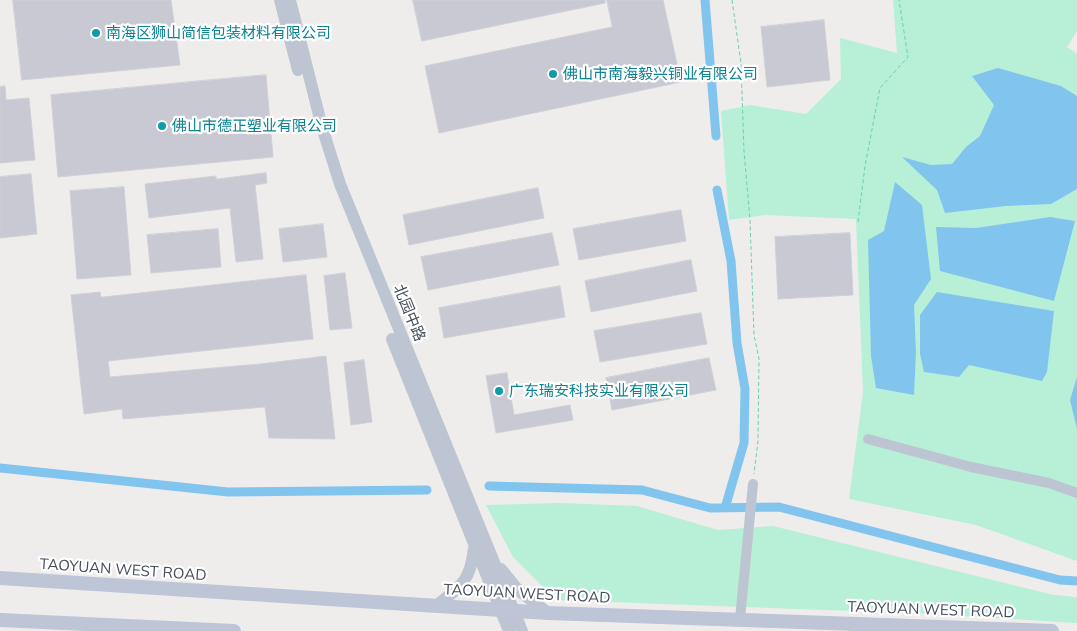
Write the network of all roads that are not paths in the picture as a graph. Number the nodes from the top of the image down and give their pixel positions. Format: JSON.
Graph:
{"nodes":[{"id":1,"x":280,"y":0,"type":"edge"},
{"id":2,"x":290,"y":0,"type":"edge"},
{"id":3,"x":868,"y":439,"type":"dead end"},
{"id":4,"x":753,"y":484,"type":"road end"},
{"id":5,"x":1077,"y":493,"type":"edge"},
{"id":6,"x":474,"y":545,"type":"junction"},
{"id":7,"x":492,"y":558,"type":"junction"},
{"id":8,"x":0,"y":578,"type":"edge"},
{"id":9,"x":436,"y":606,"type":"junction"},
{"id":10,"x":507,"y":611,"type":"junction"},
{"id":11,"x":548,"y":613,"type":"junction"},
{"id":12,"x":740,"y":619,"type":"junction"},
{"id":13,"x":0,"y":620,"type":"edge"},
{"id":14,"x":234,"y":631,"type":"edge"},
{"id":15,"x":509,"y":631,"type":"edge"},
{"id":16,"x":522,"y":631,"type":"edge"},
{"id":17,"x":1052,"y":631,"type":"edge"}],
"edges":[{"from":1,"to":6,"type":"street","name":"北园中路"},
{"from":2,"to":7,"type":"street","name":"北园中路"},
{"from":3,"to":5,"type":"street"},
{"from":4,"to":12,"type":"street"},
{"from":6,"to":9,"type":"street"},
{"from":6,"to":10,"type":"street","name":"北园中路"},
{"from":7,"to":10,"type":"street","name":"北园中路"},
{"from":7,"to":11,"type":"street"},
{"from":8,"to":9,"type":"main road","name":"TAOYUAN WEST ROAD"},
{"from":9,"to":10,"type":"main road","name":"TAOYUAN WEST ROAD"},
{"from":10,"to":11,"type":"main road","name":"TAOYUAN WEST ROAD"},
{"from":10,"to":15,"type":"street","name":"北园中路"},
{"from":10,"to":16,"type":"street","name":"北园中路"},
{"from":11,"to":12,"type":"main road","name":"TAOYUAN WEST ROAD"},
{"from":12,"to":17,"type":"main road","name":"TAOYUAN WEST ROAD"},
{"from":13,"to":14,"type":"main road"}]}
